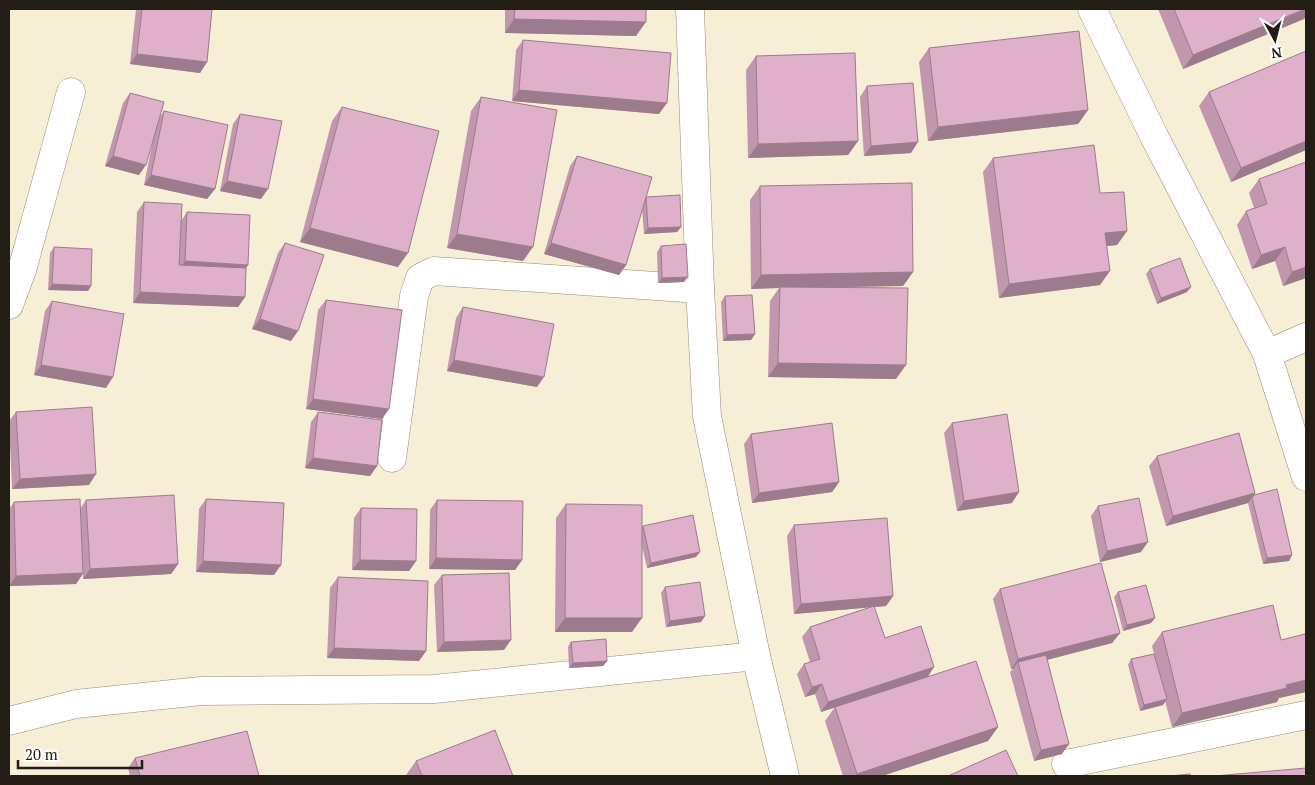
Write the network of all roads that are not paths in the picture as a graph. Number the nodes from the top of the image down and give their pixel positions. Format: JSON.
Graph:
{"nodes":[{"id":1,"x":690,"y":9,"type":"edge"},
{"id":2,"x":1092,"y":9,"type":"edge"},
{"id":3,"x":71,"y":92,"type":"dead end"},
{"id":4,"x":700,"y":289,"type":"junction"},
{"id":5,"x":9,"y":305,"type":"edge"},
{"id":6,"x":1306,"y":337,"type":"edge"},
{"id":7,"x":1268,"y":354,"type":"junction"},
{"id":8,"x":392,"y":458,"type":"dead end"},
{"id":9,"x":1306,"y":477,"type":"edge"},
{"id":10,"x":756,"y":656,"type":"junction"},
{"id":11,"x":1306,"y":715,"type":"edge"},
{"id":12,"x":9,"y":721,"type":"edge"},
{"id":13,"x":1066,"y":764,"type":"edge"},
{"id":14,"x":785,"y":776,"type":"edge"}],
"edges":[{"from":1,"to":4,"type":"street"},
{"from":2,"to":7,"type":"street"},
{"from":3,"to":5,"type":"street"},
{"from":4,"to":8,"type":"street"},
{"from":4,"to":10,"type":"street"},
{"from":6,"to":7,"type":"street"},
{"from":7,"to":9,"type":"street"},
{"from":10,"to":12,"type":"street"},
{"from":10,"to":14,"type":"street"},
{"from":11,"to":13,"type":"street"}]}
